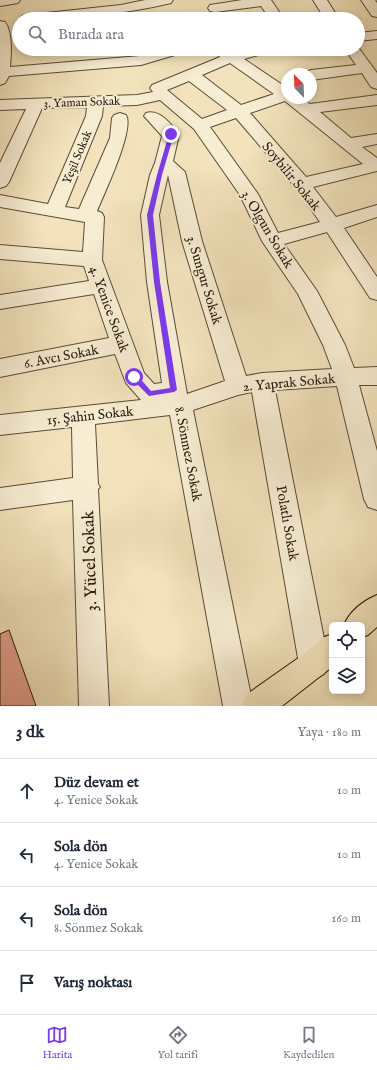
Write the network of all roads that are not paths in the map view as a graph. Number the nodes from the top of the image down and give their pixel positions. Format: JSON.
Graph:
{"nodes":[{"id":1,"x":13,"y":0,"type":"edge"},
{"id":2,"x":163,"y":0,"type":"edge"},
{"id":3,"x":264,"y":0,"type":"edge"},
{"id":4,"x":320,"y":0,"type":"edge"},
{"id":5,"x":368,"y":0,"type":"edge"},
{"id":6,"x":0,"y":2,"type":"edge"},
{"id":7,"x":118,"y":4,"type":"edge"},
{"id":8,"x":212,"y":4,"type":"edge"},
{"id":9,"x":140,"y":5,"type":"junction"},
{"id":10,"x":69,"y":12,"type":"edge"},
{"id":11,"x":146,"y":12,"type":"edge"},
{"id":12,"x":220,"y":12,"type":"edge"},
{"id":13,"x":272,"y":12,"type":"edge"},
{"id":14,"x":328,"y":12,"type":"edge"},
{"id":15,"x":377,"y":14,"type":"edge"},
{"id":16,"x":12,"y":25,"type":"edge"},
{"id":17,"x":1,"y":33,"type":"edge"},
{"id":18,"x":377,"y":35,"type":"edge"},
{"id":19,"x":365,"y":36,"type":"edge"},
{"id":20,"x":12,"y":40,"type":"edge"},
{"id":21,"x":155,"y":56,"type":"edge"},
{"id":22,"x":222,"y":56,"type":"edge"},
{"id":23,"x":228,"y":56,"type":"edge"},
{"id":24,"x":357,"y":56,"type":"edge"},
{"id":25,"x":366,"y":68,"type":"junction"},
{"id":26,"x":190,"y":74,"type":"junction"},
{"id":27,"x":317,"y":74,"type":"edge"},
{"id":28,"x":1,"y":76,"type":"edge"},
{"id":29,"x":281,"y":80,"type":"edge"},
{"id":30,"x":266,"y":81,"type":"junction"},
{"id":31,"x":377,"y":84,"type":"edge"},
{"id":32,"x":281,"y":91,"type":"edge"},
{"id":33,"x":163,"y":94,"type":"junction"},
{"id":34,"x":281,"y":98,"type":"edge"},
{"id":35,"x":377,"y":100,"type":"edge"},
{"id":36,"x":36,"y":104,"type":"junction"},
{"id":37,"x":300,"y":104,"type":"edge"},
{"id":38,"x":0,"y":105,"type":"edge"},
{"id":39,"x":180,"y":107,"type":"junction"},
{"id":40,"x":95,"y":109,"type":"junction"},
{"id":41,"x":308,"y":109,"type":"junction"},
{"id":42,"x":238,"y":111,"type":"junction"},
{"id":43,"x":152,"y":116,"type":"junction"},
{"id":44,"x":120,"y":118,"type":"junction"},
{"id":45,"x":200,"y":125,"type":"junction"},
{"id":46,"x":377,"y":139,"type":"edge"},
{"id":47,"x":347,"y":144,"type":"junction"},
{"id":48,"x":377,"y":166,"type":"edge"},
{"id":49,"x":170,"y":167,"type":"junction"},
{"id":50,"x":0,"y":182,"type":"edge"},
{"id":51,"x":302,"y":184,"type":"junction"},
{"id":52,"x":0,"y":201,"type":"edge"},
{"id":53,"x":54,"y":211,"type":"junction"},
{"id":54,"x":377,"y":211,"type":"edge"},
{"id":55,"x":91,"y":216,"type":"junction"},
{"id":56,"x":332,"y":225,"type":"junction"},
{"id":57,"x":272,"y":241,"type":"junction"},
{"id":58,"x":0,"y":252,"type":"edge"},
{"id":59,"x":92,"y":260,"type":"junction"},
{"id":60,"x":102,"y":286,"type":"junction"},
{"id":61,"x":377,"y":293,"type":"edge"},
{"id":62,"x":0,"y":302,"type":"edge"},
{"id":63,"x":123,"y":344,"type":"junction"},
{"id":64,"x":0,"y":368,"type":"edge"},
{"id":65,"x":377,"y":376,"type":"edge"},
{"id":66,"x":346,"y":377,"type":"junction"},
{"id":67,"x":250,"y":384,"type":"junction"},
{"id":68,"x":177,"y":398,"type":"junction"},
{"id":69,"x":83,"y":416,"type":"junction"},
{"id":70,"x":0,"y":426,"type":"edge"},
{"id":71,"x":87,"y":487,"type":"junction"},
{"id":72,"x":0,"y":498,"type":"edge"},
{"id":73,"x":377,"y":499,"type":"edge"},
{"id":74,"x":377,"y":609,"type":"edge"},
{"id":75,"x":362,"y":622,"type":"edge"},
{"id":76,"x":323,"y":656,"type":"edge"},
{"id":77,"x":94,"y":706,"type":"edge"},
{"id":78,"x":238,"y":706,"type":"edge"},
{"id":79,"x":257,"y":706,"type":"edge"}],
"edges":[{"from":1,"to":6,"type":"street"},
{"from":2,"to":9,"type":"street"},
{"from":3,"to":8,"type":"street"},
{"from":3,"to":13,"type":"street"},
{"from":4,"to":14,"type":"street"},
{"from":5,"to":15,"type":"street"},
{"from":7,"to":9,"type":"street"},
{"from":7,"to":10,"type":"street"},
{"from":8,"to":12,"type":"street"},
{"from":9,"to":11,"type":"street"},
{"from":16,"to":17,"type":"street"},
{"from":17,"to":20,"type":"street"},
{"from":17,"to":28,"type":"street"},
{"from":18,"to":19,"type":"street"},
{"from":21,"to":28,"type":"street"},
{"from":22,"to":26,"type":"street"},
{"from":23,"to":30,"type":"street"},
{"from":24,"to":25,"type":"street"},
{"from":25,"to":27,"type":"street"},
{"from":25,"to":31,"type":"street"},
{"from":26,"to":33,"type":"street"},
{"from":26,"to":42,"type":"street","name":"Soybilir Sokak"},
{"from":29,"to":30,"type":"street"},
{"from":30,"to":32,"type":"street"},
{"from":33,"to":39,"type":"street","name":"3. Olgun Sokak"},
{"from":33,"to":40,"type":"street","name":"3. Yaman Sokak"},
{"from":34,"to":42,"type":"street"},
{"from":35,"to":41,"type":"street"},
{"from":36,"to":38,"type":"street","name":"3. Yaman Sokak"},
{"from":36,"to":40,"type":"street","name":"3. Yaman Sokak"},
{"from":36,"to":50,"type":"street"},
{"from":37,"to":41,"type":"street"},
{"from":39,"to":43,"type":"street"},
{"from":39,"to":45,"type":"street","name":"3. Olgun Sokak"},
{"from":40,"to":44,"type":"street"},
{"from":40,"to":53,"type":"street","name":"Yeşil Sokak"},
{"from":41,"to":47,"type":"street"},
{"from":42,"to":45,"type":"street"},
{"from":42,"to":51,"type":"street","name":"Soybilir Sokak"},
{"from":43,"to":44,"type":"street"},
{"from":43,"to":49,"type":"street","name":"8. Sönmez Sokak"},
{"from":44,"to":55,"type":"street","name":"4. Yenice Sokak"},
{"from":45,"to":57,"type":"street","name":"3. Olgun Sokak"},
{"from":46,"to":47,"type":"street"},
{"from":47,"to":48,"type":"street"},
{"from":48,"to":51,"type":"street"},
{"from":49,"to":67,"type":"street","name":"3. Sungur Sokak"},
{"from":49,"to":68,"type":"street","name":"8. Sönmez Sokak"},
{"from":51,"to":56,"type":"street","name":"Soybilir Sokak"},
{"from":52,"to":53,"type":"street"},
{"from":53,"to":55,"type":"street"},
{"from":54,"to":56,"type":"street"},
{"from":55,"to":59,"type":"street","name":"4. Yenice Sokak"},
{"from":56,"to":57,"type":"street"},
{"from":56,"to":61,"type":"street","name":"Soybilir Sokak"},
{"from":57,"to":66,"type":"street","name":"3. Olgun Sokak"},
{"from":58,"to":59,"type":"street"},
{"from":59,"to":60,"type":"street","name":"4. Yenice Sokak"},
{"from":60,"to":62,"type":"street"},
{"from":60,"to":63,"type":"street","name":"4. Yenice Sokak"},
{"from":63,"to":64,"type":"street","name":"6. Avcı Sokak"},
{"from":63,"to":68,"type":"street","name":"4. Yenice Sokak"},
{"from":65,"to":66,"type":"street","name":"2. Yaprak Sokak"},
{"from":66,"to":67,"type":"street","name":"2. Yaprak Sokak"},
{"from":66,"to":73,"type":"street","name":"3. Olgun Sokak"},
{"from":67,"to":68,"type":"street","name":"2. Yaprak Sokak"},
{"from":67,"to":76,"type":"street","name":"Polatlı Sokak"},
{"from":68,"to":69,"type":"street","name":"15. Şahin Sokak"},
{"from":68,"to":78,"type":"street","name":"8. Sönmez Sokak"},
{"from":69,"to":70,"type":"street","name":"15. Şahin Sokak"},
{"from":69,"to":71,"type":"street","name":"3. Yücel Sokak"},
{"from":71,"to":72,"type":"street"},
{"from":71,"to":77,"type":"street","name":"3. Yücel Sokak"},
{"from":74,"to":75,"type":"main road"},
{"from":76,"to":79,"type":"main road"}]}
